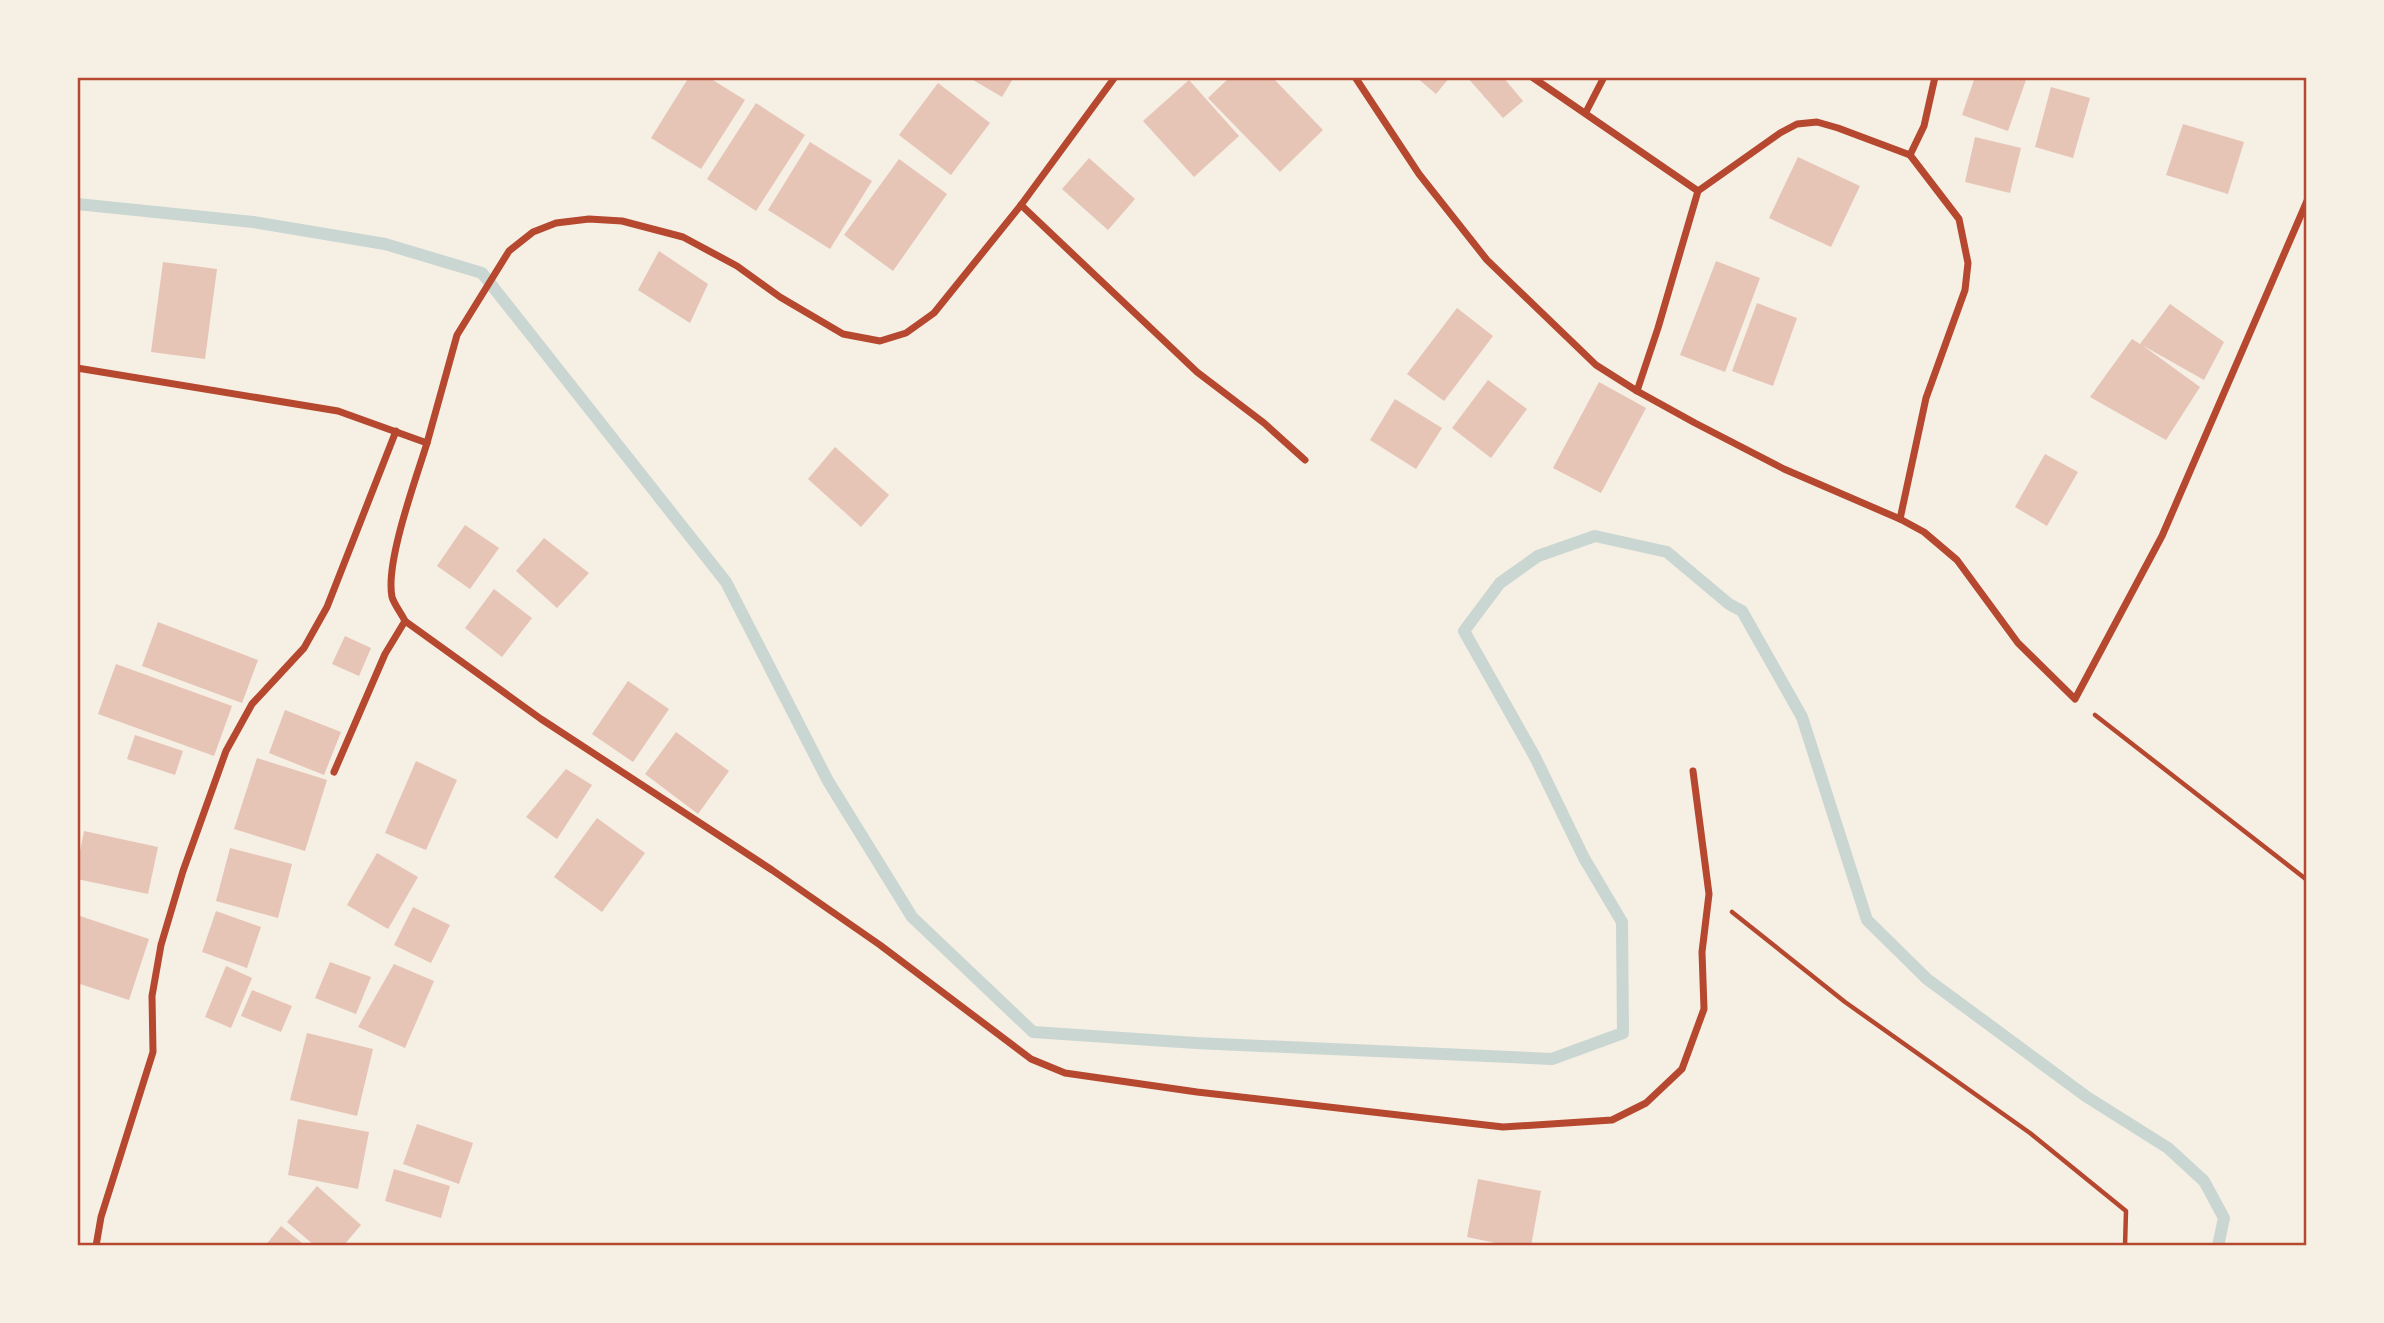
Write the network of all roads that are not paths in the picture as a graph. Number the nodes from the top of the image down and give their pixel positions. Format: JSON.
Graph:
{"nodes":[{"id":1,"x":1115,"y":77,"type":"edge"},
{"id":2,"x":1355,"y":77,"type":"edge"},
{"id":3,"x":1532,"y":77,"type":"edge"},
{"id":4,"x":1604,"y":77,"type":"edge"},
{"id":5,"x":1935,"y":77,"type":"edge"},
{"id":6,"x":1586,"y":112,"type":"junction"},
{"id":7,"x":1910,"y":155,"type":"junction"},
{"id":8,"x":1698,"y":191,"type":"junction"},
{"id":9,"x":2307,"y":201,"type":"edge"},
{"id":10,"x":1021,"y":205,"type":"junction"},
{"id":11,"x":77,"y":368,"type":"edge"},
{"id":12,"x":1637,"y":391,"type":"junction"},
{"id":13,"x":398,"y":432,"type":"junction"},
{"id":14,"x":424,"y":441,"type":"junction"},
{"id":15,"x":1305,"y":460,"type":"dead end"},
{"id":16,"x":1900,"y":519,"type":"junction"},
{"id":17,"x":405,"y":621,"type":"junction"},
{"id":18,"x":1693,"y":771,"type":"dead end"},
{"id":19,"x":334,"y":772,"type":"dead end"},
{"id":20,"x":96,"y":1246,"type":"edge"}],
"edges":[{"from":1,"to":10,"type":"street"},
{"from":2,"to":12,"type":"street"},
{"from":3,"to":6,"type":"street"},
{"from":4,"to":6,"type":"street"},
{"from":5,"to":7,"type":"street"},
{"from":6,"to":8,"type":"street"},
{"from":7,"to":8,"type":"street"},
{"from":7,"to":16,"type":"street"},
{"from":8,"to":12,"type":"street"},
{"from":9,"to":16,"type":"street"},
{"from":10,"to":14,"type":"street"},
{"from":10,"to":15,"type":"street"},
{"from":11,"to":13,"type":"street"},
{"from":12,"to":16,"type":"street"},
{"from":13,"to":14,"type":"street"},
{"from":13,"to":20,"type":"street"},
{"from":14,"to":17,"type":"street"},
{"from":17,"to":18,"type":"street"},
{"from":17,"to":19,"type":"street"}]}
